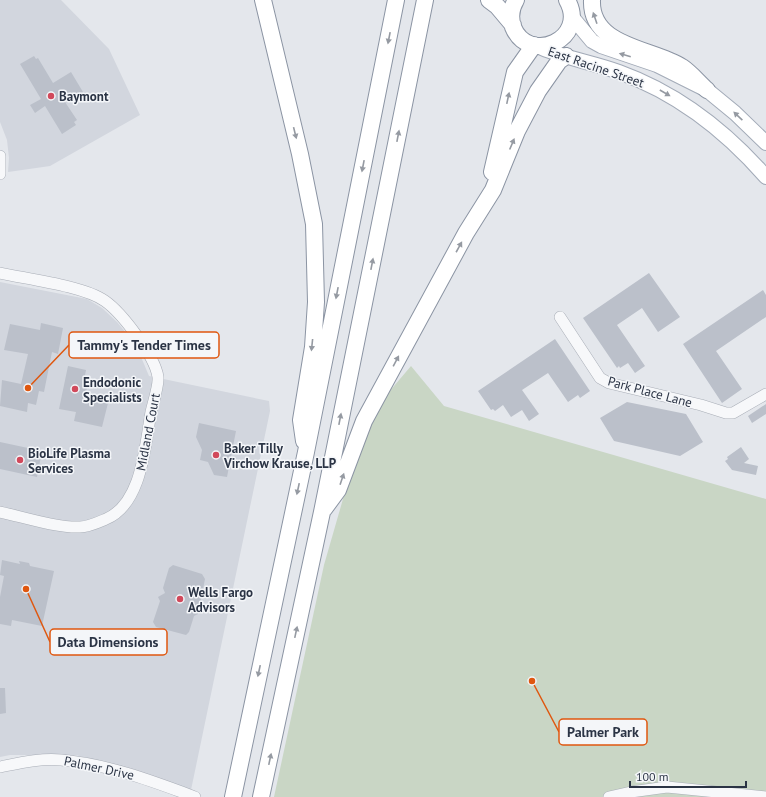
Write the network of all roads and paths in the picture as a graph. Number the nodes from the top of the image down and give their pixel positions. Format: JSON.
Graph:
{"nodes":[{"id":1,"x":253,"y":0,"type":"edge"},
{"id":2,"x":263,"y":0,"type":"edge"},
{"id":3,"x":396,"y":0,"type":"edge"},
{"id":4,"x":425,"y":0,"type":"edge"},
{"id":5,"x":489,"y":0,"type":"edge"},
{"id":6,"x":516,"y":0,"type":"edge"},
{"id":7,"x":592,"y":0,"type":"edge"},
{"id":8,"x":572,"y":7,"type":"edge"},
{"id":9,"x":513,"y":25,"type":"junction"},
{"id":10,"x":536,"y":46,"type":"junction"},
{"id":11,"x":566,"y":56,"type":"junction"},
{"id":12,"x":707,"y":90,"type":"junction"},
{"id":13,"x":289,"y":110,"type":"junction"},
{"id":14,"x":766,"y":143,"type":"edge"},
{"id":15,"x":0,"y":156,"type":"edge"},
{"id":16,"x":0,"y":174,"type":"edge"},
{"id":17,"x":766,"y":177,"type":"edge"},
{"id":18,"x":476,"y":216,"type":"junction"},
{"id":19,"x":0,"y":273,"type":"edge"},
{"id":20,"x":560,"y":317,"type":"dead end"},
{"id":21,"x":766,"y":394,"type":"edge"},
{"id":22,"x":306,"y":452,"type":"junction"},
{"id":23,"x":0,"y":512,"type":"edge"},
{"id":24,"x":322,"y":512,"type":"junction"},
{"id":25,"x":0,"y":767,"type":"edge"},
{"id":26,"x":234,"y":794,"type":"edge"},
{"id":27,"x":195,"y":797,"type":"edge"},
{"id":28,"x":262,"y":797,"type":"edge"},
{"id":29,"x":609,"y":797,"type":"edge"},
{"id":30,"x":766,"y":797,"type":"edge"}],
"edges":[{"from":1,"to":13,"type":"highway"},
{"from":2,"to":13,"type":"highway"},
{"from":3,"to":22,"type":"highway","one_way":true},
{"from":24,"to":4,"type":"highway","one_way":true},
{"from":5,"to":9,"type":"highway"},
{"from":6,"to":9,"type":"highway"},
{"from":12,"to":7,"type":"highway","one_way":true},
{"from":8,"to":10,"type":"highway"},
{"from":12,"to":8,"type":"main road","name":"East Racine Street","one_way":true},
{"from":9,"to":10,"type":"highway"},
{"from":10,"to":11,"type":"main road","name":"East Racine Street"},
{"from":18,"to":10,"type":"highway","one_way":true},
{"from":11,"to":17,"type":"main road","name":"East Racine Street","one_way":true},
{"from":18,"to":11,"type":"highway","one_way":true},
{"from":14,"to":12,"type":"main road","name":"East Racine Street","one_way":true},
{"from":13,"to":22,"type":"highway","one_way":true},
{"from":15,"to":16,"type":"street"},
{"from":24,"to":18,"type":"highway","one_way":true},
{"from":19,"to":23,"type":"street","name":"Midland Court"},
{"from":20,"to":21,"type":"street","name":"Park Place Lane"},
{"from":22,"to":26,"type":"highway","one_way":true},
{"from":28,"to":24,"type":"highway","one_way":true},
{"from":25,"to":27,"type":"street","name":"Palmer Drive"},
{"from":29,"to":30,"type":"street"}]}
